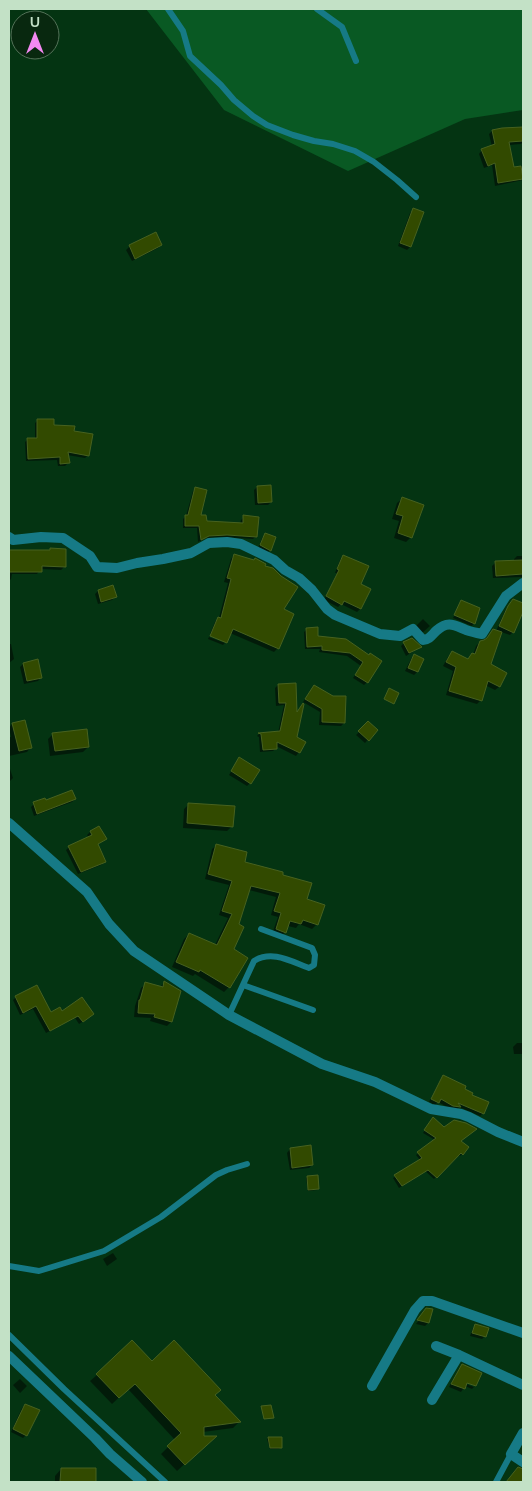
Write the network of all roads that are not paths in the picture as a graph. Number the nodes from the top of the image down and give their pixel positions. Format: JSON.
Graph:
{"nodes":[{"id":1,"x":168,"y":9,"type":"edge"},
{"id":2,"x":318,"y":9,"type":"edge"},
{"id":3,"x":356,"y":61,"type":"dead end"},
{"id":4,"x":416,"y":197,"type":"dead end"},
{"id":5,"x":9,"y":537,"type":"edge"},
{"id":6,"x":523,"y":582,"type":"edge"},
{"id":7,"x":9,"y":823,"type":"edge"},
{"id":8,"x":261,"y":929,"type":"dead end"},
{"id":9,"x":243,"y":985,"type":"junction"},
{"id":10,"x":313,"y":1010,"type":"dead end"},
{"id":11,"x":229,"y":1015,"type":"junction"},
{"id":12,"x":523,"y":1142,"type":"edge"},
{"id":13,"x":248,"y":1164,"type":"dead end"},
{"id":14,"x":9,"y":1266,"type":"edge"},
{"id":15,"x":523,"y":1333,"type":"edge"},
{"id":16,"x":9,"y":1334,"type":"edge"},
{"id":17,"x":436,"y":1346,"type":"dead end"},
{"id":18,"x":459,"y":1355,"type":"junction"},
{"id":19,"x":9,"y":1356,"type":"edge"},
{"id":20,"x":523,"y":1385,"type":"edge"},
{"id":21,"x":372,"y":1386,"type":"dead end"},
{"id":22,"x":432,"y":1400,"type":"dead end"},
{"id":23,"x":523,"y":1433,"type":"edge"},
{"id":24,"x":511,"y":1454,"type":"junction"},
{"id":25,"x":523,"y":1462,"type":"edge"},
{"id":26,"x":142,"y":1482,"type":"edge"},
{"id":27,"x":164,"y":1482,"type":"edge"},
{"id":28,"x":496,"y":1482,"type":"edge"}],
"edges":[{"from":1,"to":4,"type":"lane"},
{"from":2,"to":3,"type":"lane"},
{"from":5,"to":6,"type":"street"},
{"from":7,"to":11,"type":"street"},
{"from":8,"to":9,"type":"lane"},
{"from":9,"to":10,"type":"lane"},
{"from":9,"to":11,"type":"lane"},
{"from":11,"to":12,"type":"street"},
{"from":13,"to":14,"type":"lane"},
{"from":15,"to":21,"type":"street"},
{"from":16,"to":27,"type":"lane"},
{"from":17,"to":18,"type":"street"},
{"from":18,"to":20,"type":"street"},
{"from":18,"to":22,"type":"street"},
{"from":19,"to":26,"type":"street"},
{"from":23,"to":24,"type":"street"},
{"from":24,"to":25,"type":"street"},
{"from":24,"to":28,"type":"lane"}]}
